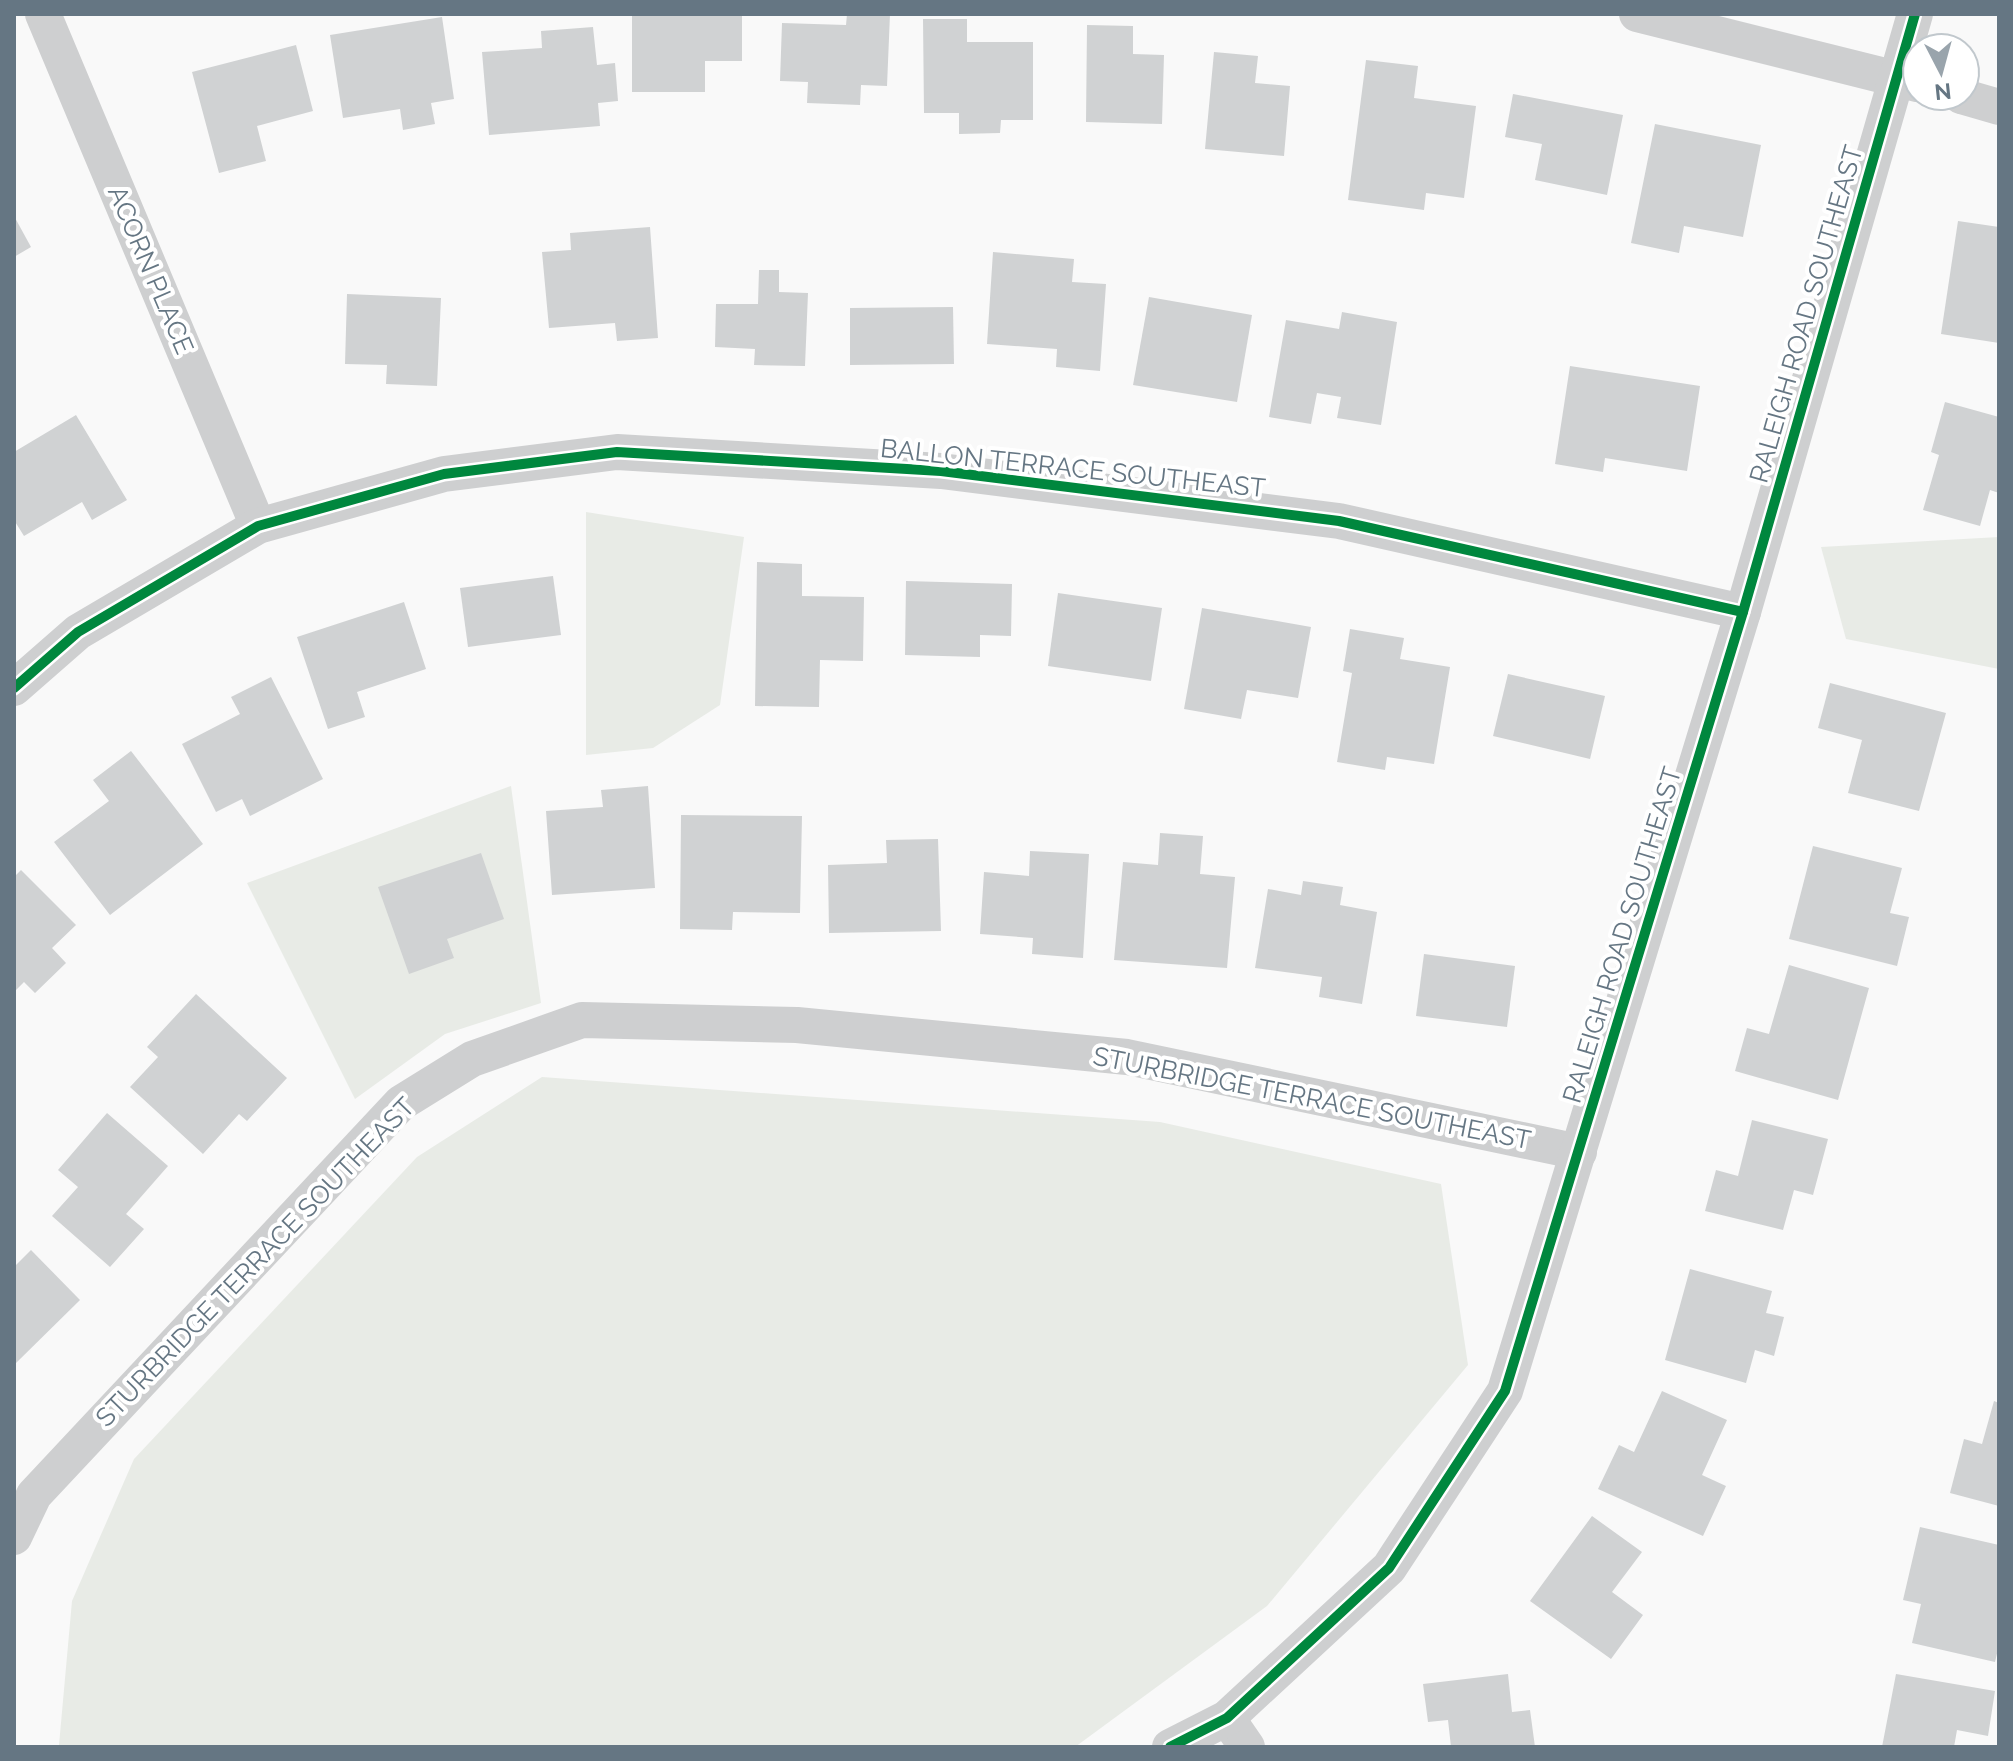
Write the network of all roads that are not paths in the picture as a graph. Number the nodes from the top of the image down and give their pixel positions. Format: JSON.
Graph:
{"nodes":[{"id":1,"x":35,"y":14,"type":"edge"},
{"id":2,"x":43,"y":14,"type":"edge"},
{"id":3,"x":1637,"y":14,"type":"edge"},
{"id":4,"x":14,"y":25,"type":"edge"},
{"id":5,"x":1901,"y":80,"type":"edge"},
{"id":6,"x":1901,"y":97,"type":"edge"},
{"id":7,"x":258,"y":526,"type":"junction"},
{"id":8,"x":1743,"y":612,"type":"junction"},
{"id":9,"x":14,"y":688,"type":"edge"},
{"id":10,"x":1579,"y":1152,"type":"junction"},
{"id":11,"x":14,"y":1537,"type":"edge"},
{"id":12,"x":1227,"y":1718,"type":"junction"},
{"id":13,"x":1170,"y":1747,"type":"edge"},
{"id":14,"x":1247,"y":1747,"type":"edge"}],
"edges":[{"from":1,"to":4,"type":"street"},
{"from":2,"to":7,"type":"street","name":"ACORN PLACE"},
{"from":3,"to":5,"type":"street"},
{"from":6,"to":8,"type":"street","name":"RALEIGH ROAD SOUTHEAST"},
{"from":7,"to":8,"type":"street","name":"BALLON TERRACE SOUTHEAST"},
{"from":7,"to":9,"type":"street","name":"BALLON TERRACE SOUTHEAST"},
{"from":8,"to":10,"type":"street","name":"RALEIGH ROAD SOUTHEAST"},
{"from":10,"to":11,"type":"street","name":"STURBRIDGE TERRACE SOUTHEAST"},
{"from":10,"to":12,"type":"street","name":"RALEIGH ROAD SOUTHEAST"},
{"from":12,"to":13,"type":"street","name":"RALEIGH ROAD SOUTHEAST"},
{"from":12,"to":14,"type":"street"}]}
